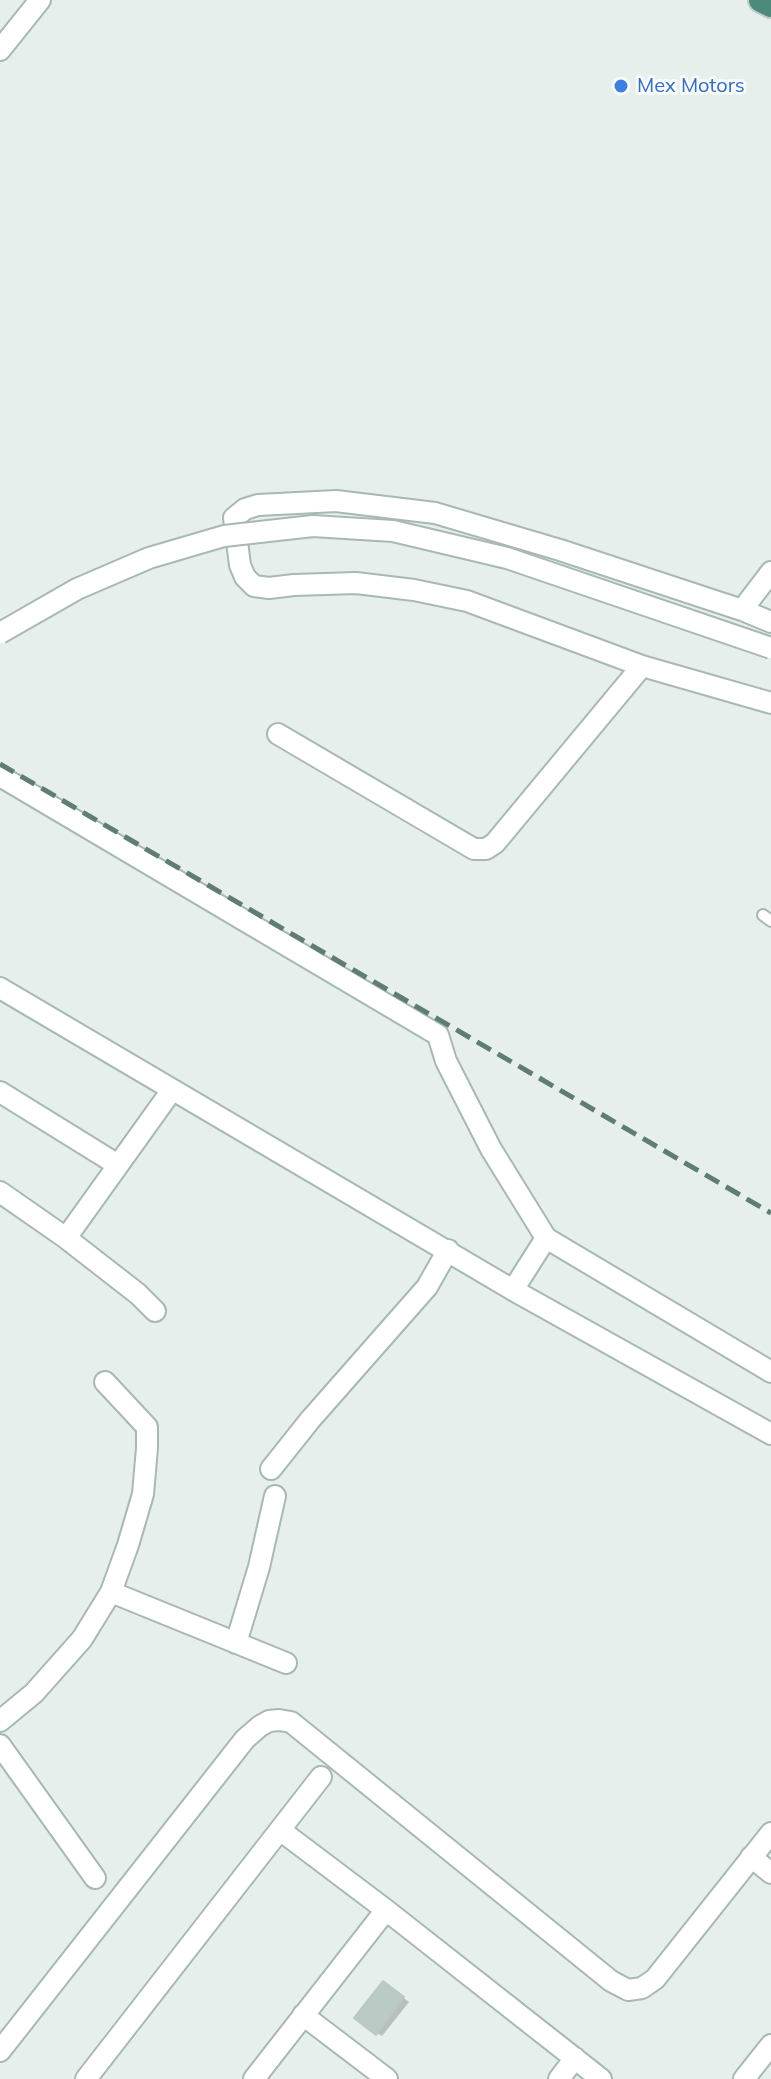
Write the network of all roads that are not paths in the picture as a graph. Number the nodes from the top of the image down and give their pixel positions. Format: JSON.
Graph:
{"nodes":[{"id":1,"x":40,"y":0,"type":"edge"},
{"id":2,"x":761,"y":0,"type":"edge"},
{"id":3,"x":771,"y":5,"type":"edge"},
{"id":4,"x":0,"y":50,"type":"edge"},
{"id":5,"x":771,"y":572,"type":"edge"},
{"id":6,"x":742,"y":610,"type":"junction"},
{"id":7,"x":771,"y":622,"type":"edge"},
{"id":8,"x":0,"y":633,"type":"edge"},
{"id":9,"x":771,"y":648,"type":"edge"},
{"id":10,"x":642,"y":666,"type":"junction"},
{"id":11,"x":771,"y":703,"type":"edge"},
{"id":12,"x":278,"y":734,"type":"dead end"},
{"id":13,"x":0,"y":776,"type":"edge"},
{"id":14,"x":0,"y":988,"type":"edge"},
{"id":15,"x":172,"y":1090,"type":"junction"},
{"id":16,"x":0,"y":1092,"type":"edge"},
{"id":17,"x":118,"y":1165,"type":"junction"},
{"id":18,"x":0,"y":1192,"type":"edge"},
{"id":19,"x":66,"y":1238,"type":"junction"},
{"id":20,"x":546,"y":1238,"type":"junction"},
{"id":21,"x":448,"y":1250,"type":"junction"},
{"id":22,"x":513,"y":1290,"type":"junction"},
{"id":23,"x":155,"y":1311,"type":"dead end"},
{"id":24,"x":771,"y":1372,"type":"edge"},
{"id":25,"x":105,"y":1382,"type":"dead end"},
{"id":26,"x":771,"y":1434,"type":"edge"},
{"id":27,"x":271,"y":1469,"type":"dead end"},
{"id":28,"x":275,"y":1496,"type":"dead end"},
{"id":29,"x":111,"y":1592,"type":"junction"},
{"id":30,"x":236,"y":1643,"type":"junction"},
{"id":31,"x":286,"y":1663,"type":"dead end"},
{"id":32,"x":0,"y":1721,"type":"edge"},
{"id":33,"x":0,"y":1745,"type":"edge"},
{"id":34,"x":321,"y":1777,"type":"dead end"},
{"id":35,"x":280,"y":1830,"type":"junction"},
{"id":36,"x":771,"y":1833,"type":"edge"},
{"id":37,"x":751,"y":1857,"type":"junction"},
{"id":38,"x":771,"y":1873,"type":"edge"},
{"id":39,"x":95,"y":1878,"type":"dead end"},
{"id":40,"x":386,"y":1910,"type":"junction"},
{"id":41,"x":303,"y":2015,"type":"junction"},
{"id":42,"x":770,"y":2048,"type":"edge"},
{"id":43,"x":0,"y":2051,"type":"edge"},
{"id":44,"x":575,"y":2058,"type":"junction"},
{"id":45,"x":86,"y":2079,"type":"edge"},
{"id":46,"x":254,"y":2079,"type":"edge"},
{"id":47,"x":387,"y":2079,"type":"edge"},
{"id":48,"x":559,"y":2079,"type":"edge"},
{"id":49,"x":601,"y":2079,"type":"edge"},
{"id":50,"x":744,"y":2079,"type":"edge"}],
"edges":[{"from":1,"to":4,"type":"street"},
{"from":2,"to":3,"type":"highway"},
{"from":5,"to":6,"type":"street"},
{"from":6,"to":7,"type":"street"},
{"from":6,"to":10,"type":"street"},
{"from":8,"to":9,"type":"street","bridge":true},
{"from":10,"to":11,"type":"street"},
{"from":10,"to":12,"type":"street"},
{"from":13,"to":20,"type":"street"},
{"from":14,"to":15,"type":"street"},
{"from":15,"to":17,"type":"street"},
{"from":15,"to":21,"type":"street"},
{"from":16,"to":17,"type":"street"},
{"from":17,"to":19,"type":"street"},
{"from":18,"to":19,"type":"street"},
{"from":19,"to":23,"type":"street"},
{"from":20,"to":22,"type":"street"},
{"from":20,"to":24,"type":"street"},
{"from":21,"to":22,"type":"street"},
{"from":21,"to":27,"type":"street"},
{"from":22,"to":26,"type":"street"},
{"from":25,"to":29,"type":"street"},
{"from":28,"to":30,"type":"street"},
{"from":29,"to":30,"type":"street"},
{"from":29,"to":32,"type":"street"},
{"from":30,"to":31,"type":"street"},
{"from":33,"to":39,"type":"street"},
{"from":34,"to":35,"type":"street"},
{"from":35,"to":40,"type":"street"},
{"from":35,"to":45,"type":"street"},
{"from":36,"to":37,"type":"street"},
{"from":37,"to":38,"type":"street"},
{"from":37,"to":43,"type":"street"},
{"from":40,"to":41,"type":"street"},
{"from":40,"to":44,"type":"street"},
{"from":41,"to":46,"type":"street"},
{"from":41,"to":47,"type":"street"},
{"from":42,"to":50,"type":"street"},
{"from":44,"to":48,"type":"street"},
{"from":44,"to":49,"type":"street"}]}
